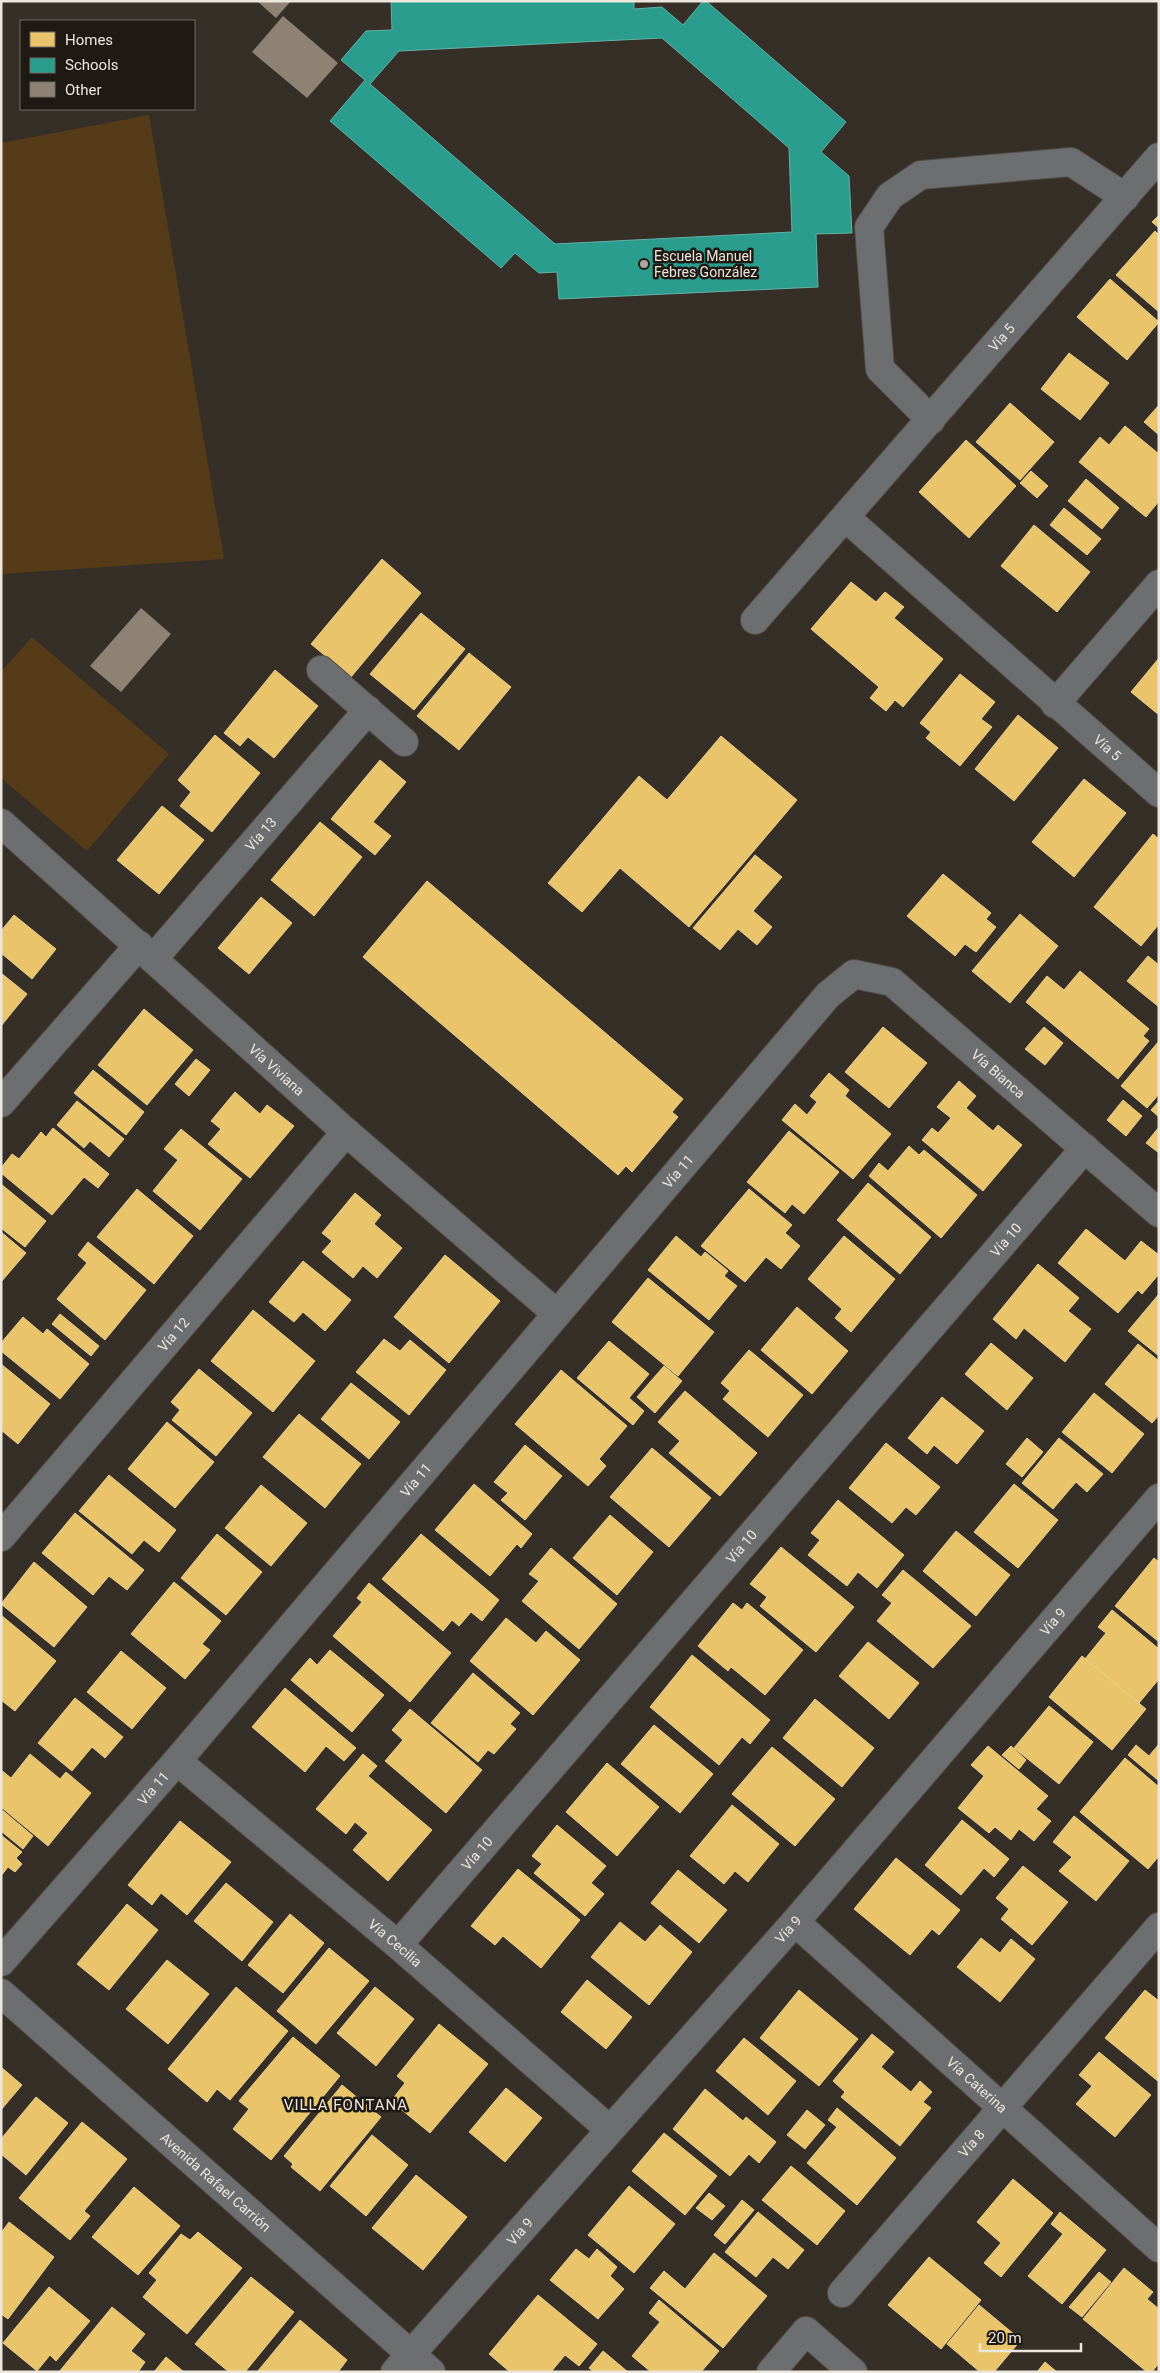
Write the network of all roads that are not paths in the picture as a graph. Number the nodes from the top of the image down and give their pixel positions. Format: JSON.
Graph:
{"nodes":[{"id":1,"x":1159,"y":158,"type":"edge"},
{"id":2,"x":1125,"y":197,"type":"junction"},
{"id":3,"x":931,"y":420,"type":"junction"},
{"id":4,"x":846,"y":518,"type":"junction"},
{"id":5,"x":1159,"y":584,"type":"edge"},
{"id":6,"x":755,"y":620,"type":"dead end"},
{"id":7,"x":321,"y":670,"type":"dead end"},
{"id":8,"x":1055,"y":704,"type":"junction"},
{"id":9,"x":368,"y":710,"type":"junction"},
{"id":10,"x":404,"y":742,"type":"dead end"},
{"id":11,"x":1159,"y":793,"type":"edge"},
{"id":12,"x":1,"y":823,"type":"edge"},
{"id":13,"x":146,"y":952,"type":"junction"},
{"id":14,"x":828,"y":995,"type":"joint"},
{"id":15,"x":1,"y":1103,"type":"edge"},
{"id":16,"x":346,"y":1132,"type":"junction"},
{"id":17,"x":1085,"y":1148,"type":"junction"},
{"id":18,"x":1159,"y":1213,"type":"edge"},
{"id":19,"x":556,"y":1313,"type":"junction"},
{"id":20,"x":1159,"y":1498,"type":"edge"},
{"id":21,"x":1,"y":1538,"type":"edge"},
{"id":22,"x":177,"y":1761,"type":"junction"},
{"id":23,"x":795,"y":1922,"type":"junction"},
{"id":24,"x":1159,"y":1927,"type":"edge"},
{"id":25,"x":398,"y":1945,"type":"junction"},
{"id":26,"x":1,"y":1962,"type":"edge"},
{"id":27,"x":1,"y":1993,"type":"edge"},
{"id":28,"x":1001,"y":2109,"type":"junction"},
{"id":29,"x":609,"y":2129,"type":"junction"},
{"id":30,"x":1159,"y":2248,"type":"edge"},
{"id":31,"x":842,"y":2292,"type":"dead end"},
{"id":32,"x":403,"y":2363,"type":"edge"},
{"id":33,"x":431,"y":2372,"type":"edge"},
{"id":34,"x":771,"y":2372,"type":"edge"},
{"id":35,"x":853,"y":2372,"type":"edge"}],
"edges":[{"from":1,"to":2,"type":"street","name":"Vía 5"},
{"from":2,"to":3,"type":"street","name":"Vía 5"},
{"from":2,"to":3,"type":"street"},
{"from":3,"to":4,"type":"street","name":"Vía 5"},
{"from":4,"to":6,"type":"street","name":"Vía 5"},
{"from":4,"to":8,"type":"street","name":"Vía 5"},
{"from":5,"to":8,"type":"street"},
{"from":7,"to":9,"type":"street"},
{"from":8,"to":11,"type":"street","name":"Vía 5"},
{"from":9,"to":10,"type":"street"},
{"from":9,"to":13,"type":"street","name":"Vía 13"},
{"from":12,"to":13,"type":"street","name":"Vía Viviana"},
{"from":13,"to":15,"type":"street","name":"Vía 13"},
{"from":13,"to":16,"type":"street","name":"Vía Viviana"},
{"from":14,"to":17,"type":"street","name":"Vía Bianca"},
{"from":14,"to":19,"type":"street","name":"Vía 11"},
{"from":16,"to":19,"type":"street","name":"Vía Viviana"},
{"from":16,"to":21,"type":"street","name":"Vía 12"},
{"from":17,"to":18,"type":"street","name":"Vía Bianca"},
{"from":17,"to":25,"type":"street","name":"Vía 10"},
{"from":19,"to":22,"type":"street","name":"Vía 11"},
{"from":20,"to":23,"type":"street","name":"Vía 9"},
{"from":22,"to":25,"type":"street","name":"Vía Cecilia"},
{"from":22,"to":26,"type":"street","name":"Vía 11"},
{"from":23,"to":28,"type":"street","name":"Vía Caterina"},
{"from":23,"to":29,"type":"street","name":"Vía 9"},
{"from":24,"to":28,"type":"street","name":"Vía 8"},
{"from":25,"to":29,"type":"street","name":"Vía Cecilia"},
{"from":27,"to":32,"type":"street","name":"Avenida Rafael Carrión"},
{"from":28,"to":30,"type":"street","name":"Vía Caterina"},
{"from":28,"to":31,"type":"street","name":"Vía 8"},
{"from":29,"to":32,"type":"street","name":"Vía 9"},
{"from":32,"to":33,"type":"street","name":"Avenida Rafael Carrión"},
{"from":34,"to":35,"type":"street"}]}
